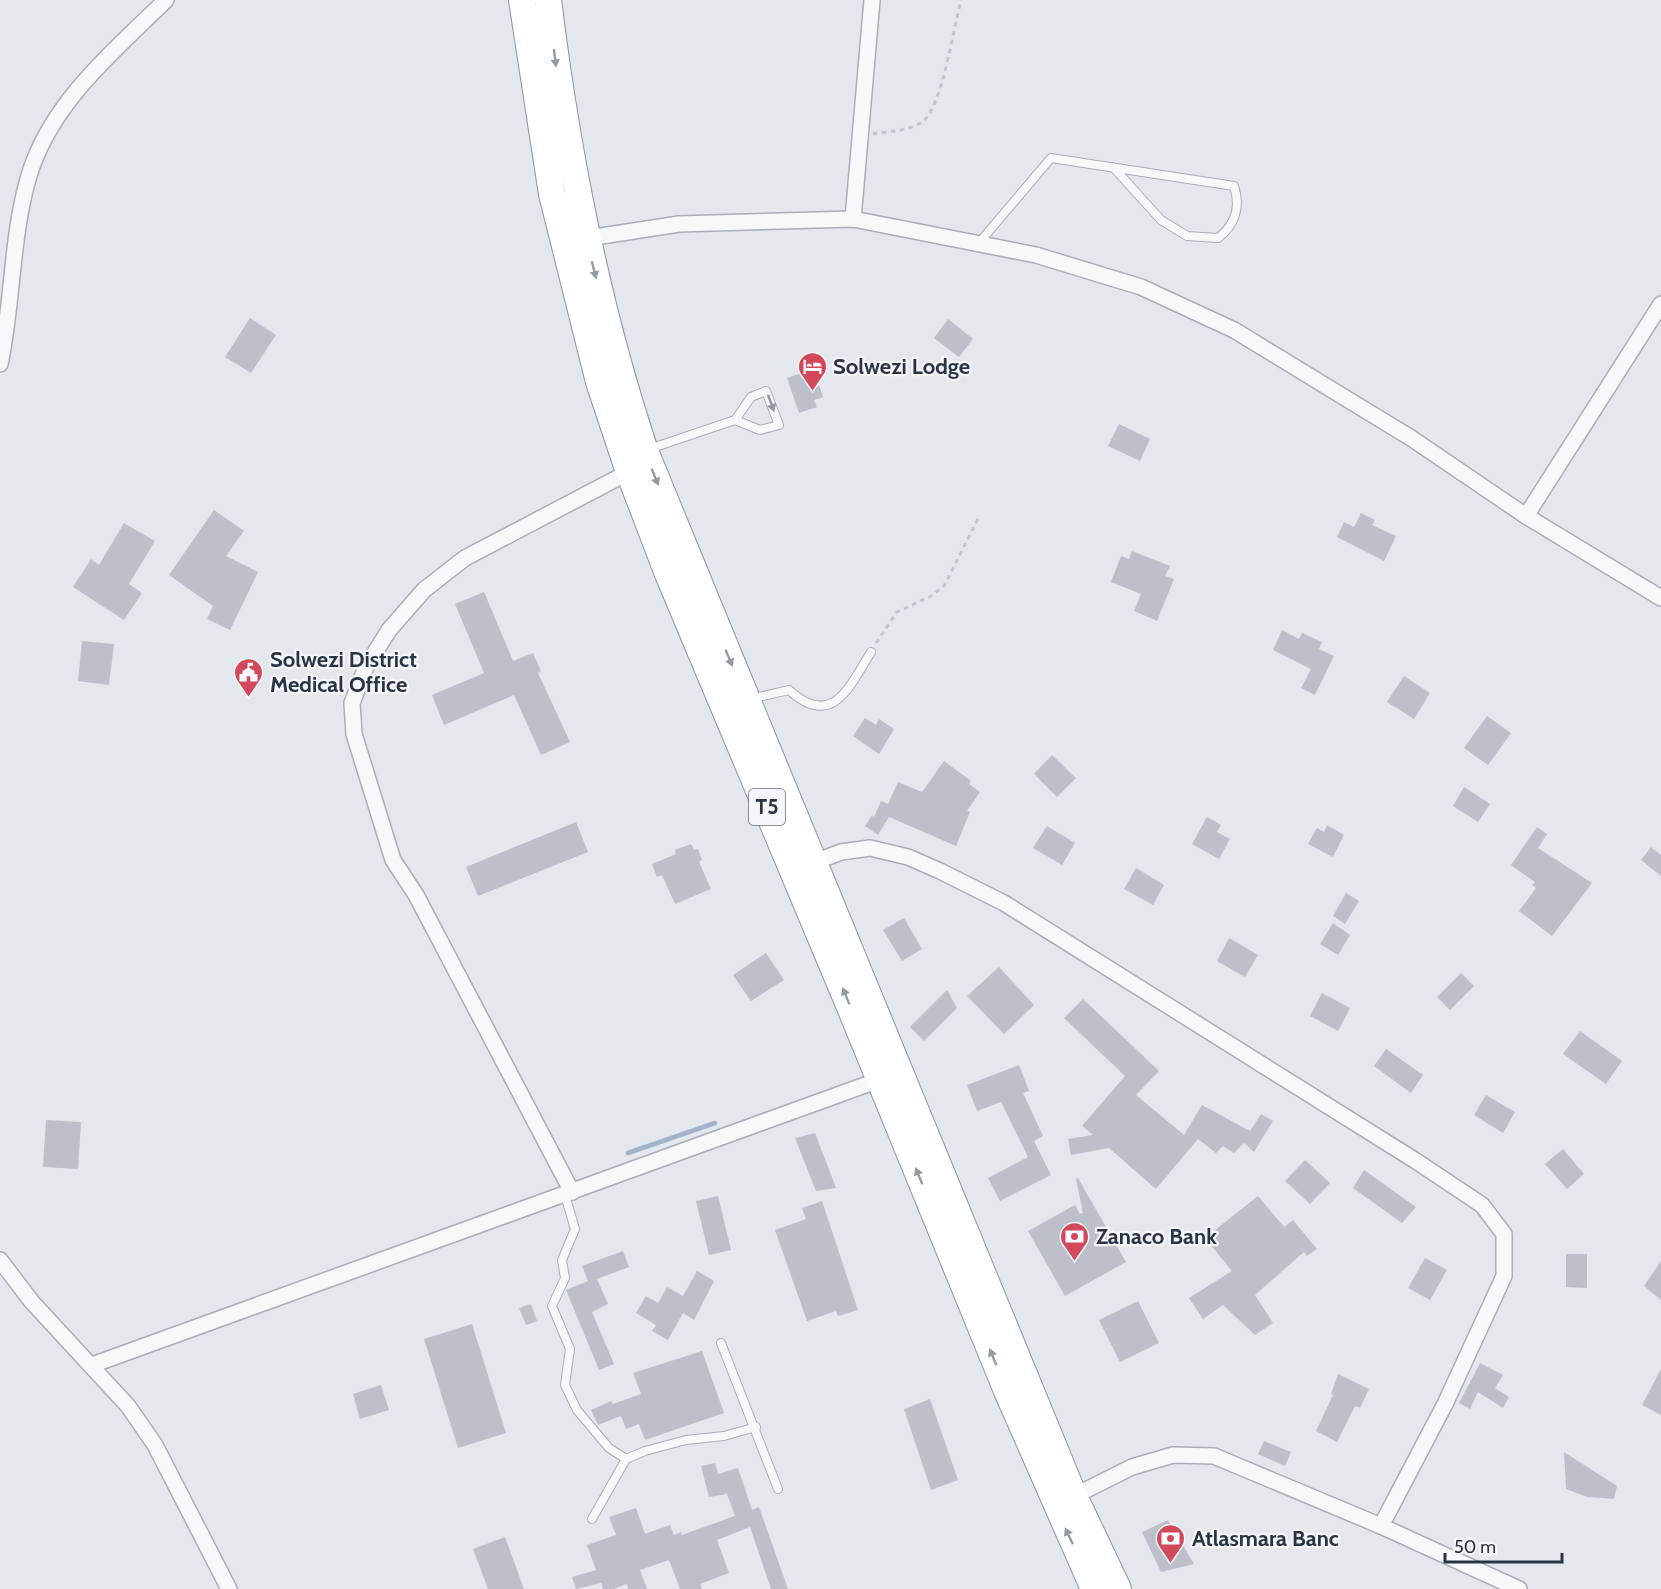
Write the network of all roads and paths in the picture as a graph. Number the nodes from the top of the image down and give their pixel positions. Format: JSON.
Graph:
{"nodes":[{"id":1,"x":166,"y":0,"type":"edge"},
{"id":2,"x":522,"y":0,"type":"edge"},
{"id":3,"x":548,"y":0,"type":"edge"},
{"id":4,"x":872,"y":0,"type":"edge"},
{"id":5,"x":961,"y":0,"type":"edge"},
{"id":6,"x":860,"y":137,"type":"junction"},
{"id":7,"x":1113,"y":167,"type":"junction"},
{"id":8,"x":853,"y":219,"type":"junction"},
{"id":9,"x":575,"y":241,"type":"junction"},
{"id":10,"x":978,"y":244,"type":"junction"},
{"id":11,"x":1661,"y":304,"type":"edge"},
{"id":12,"x":2,"y":343,"type":"edge"},
{"id":13,"x":0,"y":364,"type":"edge"},
{"id":14,"x":735,"y":420,"type":"junction"},
{"id":15,"x":645,"y":451,"type":"junction"},
{"id":16,"x":629,"y":472,"type":"junction"},
{"id":17,"x":1526,"y":516,"type":"junction"},
{"id":18,"x":979,"y":517,"type":"dead end"},
{"id":19,"x":1661,"y":598,"type":"edge"},
{"id":20,"x":871,"y":652,"type":"joint"},
{"id":21,"x":737,"y":704,"type":"junction"},
{"id":22,"x":815,"y":862,"type":"junction"},
{"id":23,"x":879,"y":1080,"type":"junction"},
{"id":24,"x":568,"y":1194,"type":"junction"},
{"id":25,"x":2,"y":1266,"type":"edge"},
{"id":26,"x":721,"y":1343,"type":"dead end"},
{"id":27,"x":92,"y":1365,"type":"junction"},
{"id":28,"x":756,"y":1427,"type":"junction"},
{"id":29,"x":626,"y":1459,"type":"junction"},
{"id":30,"x":778,"y":1489,"type":"dead end"},
{"id":31,"x":1074,"y":1496,"type":"junction"},
{"id":32,"x":592,"y":1519,"type":"dead end"},
{"id":33,"x":1381,"y":1526,"type":"junction"},
{"id":34,"x":229,"y":1589,"type":"edge"},
{"id":35,"x":1094,"y":1589,"type":"edge"},
{"id":36,"x":1118,"y":1589,"type":"edge"},
{"id":37,"x":1519,"y":1589,"type":"edge"}],
"edges":[{"from":1,"to":12,"type":"street"},
{"from":2,"to":9,"type":"highway","number":"T5"},
{"from":3,"to":9,"type":"highway","number":"T5","one_way":true},
{"from":4,"to":6,"type":"street"},
{"from":5,"to":6,"type":"path"},
{"from":6,"to":8,"type":"street"},
{"from":7,"to":7,"type":"lane"},
{"from":7,"to":10,"type":"lane"},
{"from":8,"to":9,"type":"street"},
{"from":8,"to":10,"type":"street"},
{"from":9,"to":15,"type":"highway","number":"T5","one_way":true},
{"from":9,"to":16,"type":"highway","number":"T5"},
{"from":10,"to":17,"type":"street"},
{"from":11,"to":17,"type":"street"},
{"from":12,"to":13,"type":"street"},
{"from":14,"to":14,"type":"lane","one_way":true},
{"from":14,"to":15,"type":"lane"},
{"from":15,"to":21,"type":"highway","number":"T5","one_way":true},
{"from":16,"to":21,"type":"highway","number":"T5"},
{"from":16,"to":24,"type":"street"},
{"from":17,"to":19,"type":"street"},
{"from":18,"to":20,"type":"path"},
{"from":20,"to":21,"type":"lane"},
{"from":21,"to":22,"type":"highway","number":"T5"},
{"from":23,"to":21,"type":"highway","number":"T5","one_way":true},
{"from":22,"to":31,"type":"highway","number":"T5"},
{"from":22,"to":33,"type":"street"},
{"from":23,"to":24,"type":"street"},
{"from":35,"to":23,"type":"highway","number":"T5","one_way":true},
{"from":24,"to":27,"type":"street"},
{"from":24,"to":29,"type":"lane"},
{"from":25,"to":27,"type":"street"},
{"from":26,"to":28,"type":"lane"},
{"from":27,"to":34,"type":"street"},
{"from":28,"to":29,"type":"lane"},
{"from":28,"to":30,"type":"lane"},
{"from":29,"to":32,"type":"lane"},
{"from":31,"to":33,"type":"street"},
{"from":31,"to":36,"type":"highway","number":"T5"},
{"from":33,"to":37,"type":"street"}]}
